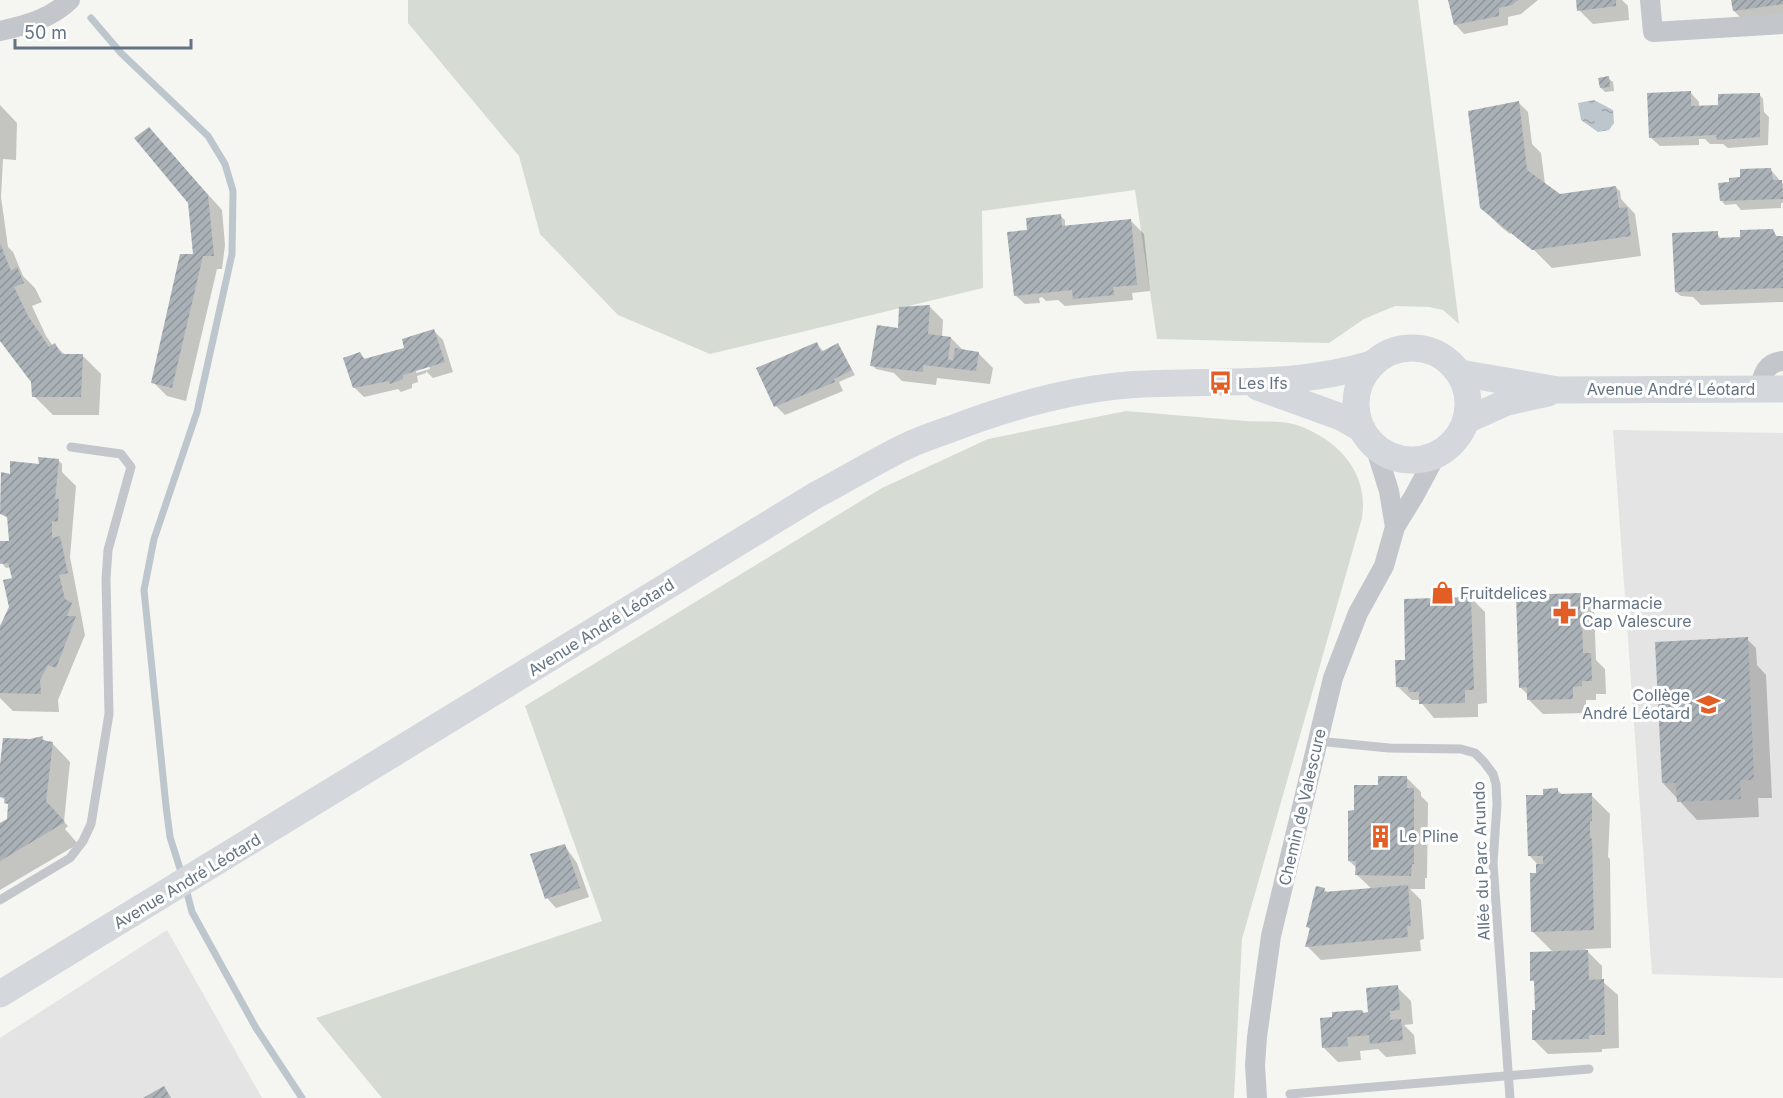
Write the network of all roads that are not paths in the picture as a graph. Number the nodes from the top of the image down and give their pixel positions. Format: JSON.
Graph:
{"nodes":[{"id":1,"x":70,"y":0,"type":"edge"},
{"id":2,"x":1650,"y":0,"type":"edge"},
{"id":3,"x":1783,"y":24,"type":"edge"},
{"id":4,"x":0,"y":31,"type":"edge"},
{"id":5,"x":1783,"y":361,"type":"edge"},
{"id":6,"x":1372,"y":364,"type":"junction"},
{"id":7,"x":1460,"y":373,"type":"junction"},
{"id":8,"x":1247,"y":383,"type":"junction"},
{"id":9,"x":1771,"y":389,"type":"edge"},
{"id":10,"x":1558,"y":390,"type":"junction"},
{"id":11,"x":1467,"y":420,"type":"junction"},
{"id":12,"x":1369,"y":438,"type":"junction"},
{"id":13,"x":71,"y":447,"type":"dead end"},
{"id":14,"x":1436,"y":455,"type":"junction"},
{"id":15,"x":1395,"y":527,"type":"junction"},
{"id":16,"x":1317,"y":741,"type":"junction"},
{"id":17,"x":0,"y":900,"type":"edge"},
{"id":18,"x":0,"y":994,"type":"edge"},
{"id":19,"x":1589,"y":1069,"type":"dead end"},
{"id":20,"x":1509,"y":1076,"type":"junction"},
{"id":21,"x":1290,"y":1094,"type":"dead end"},
{"id":22,"x":1257,"y":1098,"type":"edge"},
{"id":23,"x":1510,"y":1098,"type":"edge"}],
"edges":[{"from":1,"to":4,"type":"street"},
{"from":2,"to":3,"type":"street"},
{"from":5,"to":9,"type":"street"},
{"from":6,"to":7,"type":"main road"},
{"from":6,"to":8,"type":"main road","name":"Avenue André Léotard"},
{"from":6,"to":12,"type":"main road"},
{"from":7,"to":10,"type":"main road","name":"Avenue André Léotard"},
{"from":7,"to":11,"type":"main road"},
{"from":8,"to":12,"type":"main road","name":"Avenue André Léotard"},
{"from":8,"to":18,"type":"main road","name":"Avenue André Léotard"},
{"from":9,"to":10,"type":"main road","name":"Avenue André Léotard"},
{"from":10,"to":11,"type":"main road","name":"Avenue André Léotard"},
{"from":11,"to":14,"type":"main road"},
{"from":12,"to":14,"type":"main road"},
{"from":12,"to":15,"type":"street","name":"Chemin de Valescure"},
{"from":13,"to":17,"type":"lane"},
{"from":14,"to":15,"type":"street","name":"Chemin de Valescure"},
{"from":15,"to":16,"type":"street","name":"Chemin de Valescure"},
{"from":16,"to":20,"type":"lane","name":"Allée du Parc Arundo"},
{"from":16,"to":22,"type":"street","name":"Chemin de Valescure"},
{"from":19,"to":20,"type":"lane"},
{"from":20,"to":21,"type":"lane"},
{"from":20,"to":23,"type":"lane","name":"Allée du Parc Arundo"}]}
